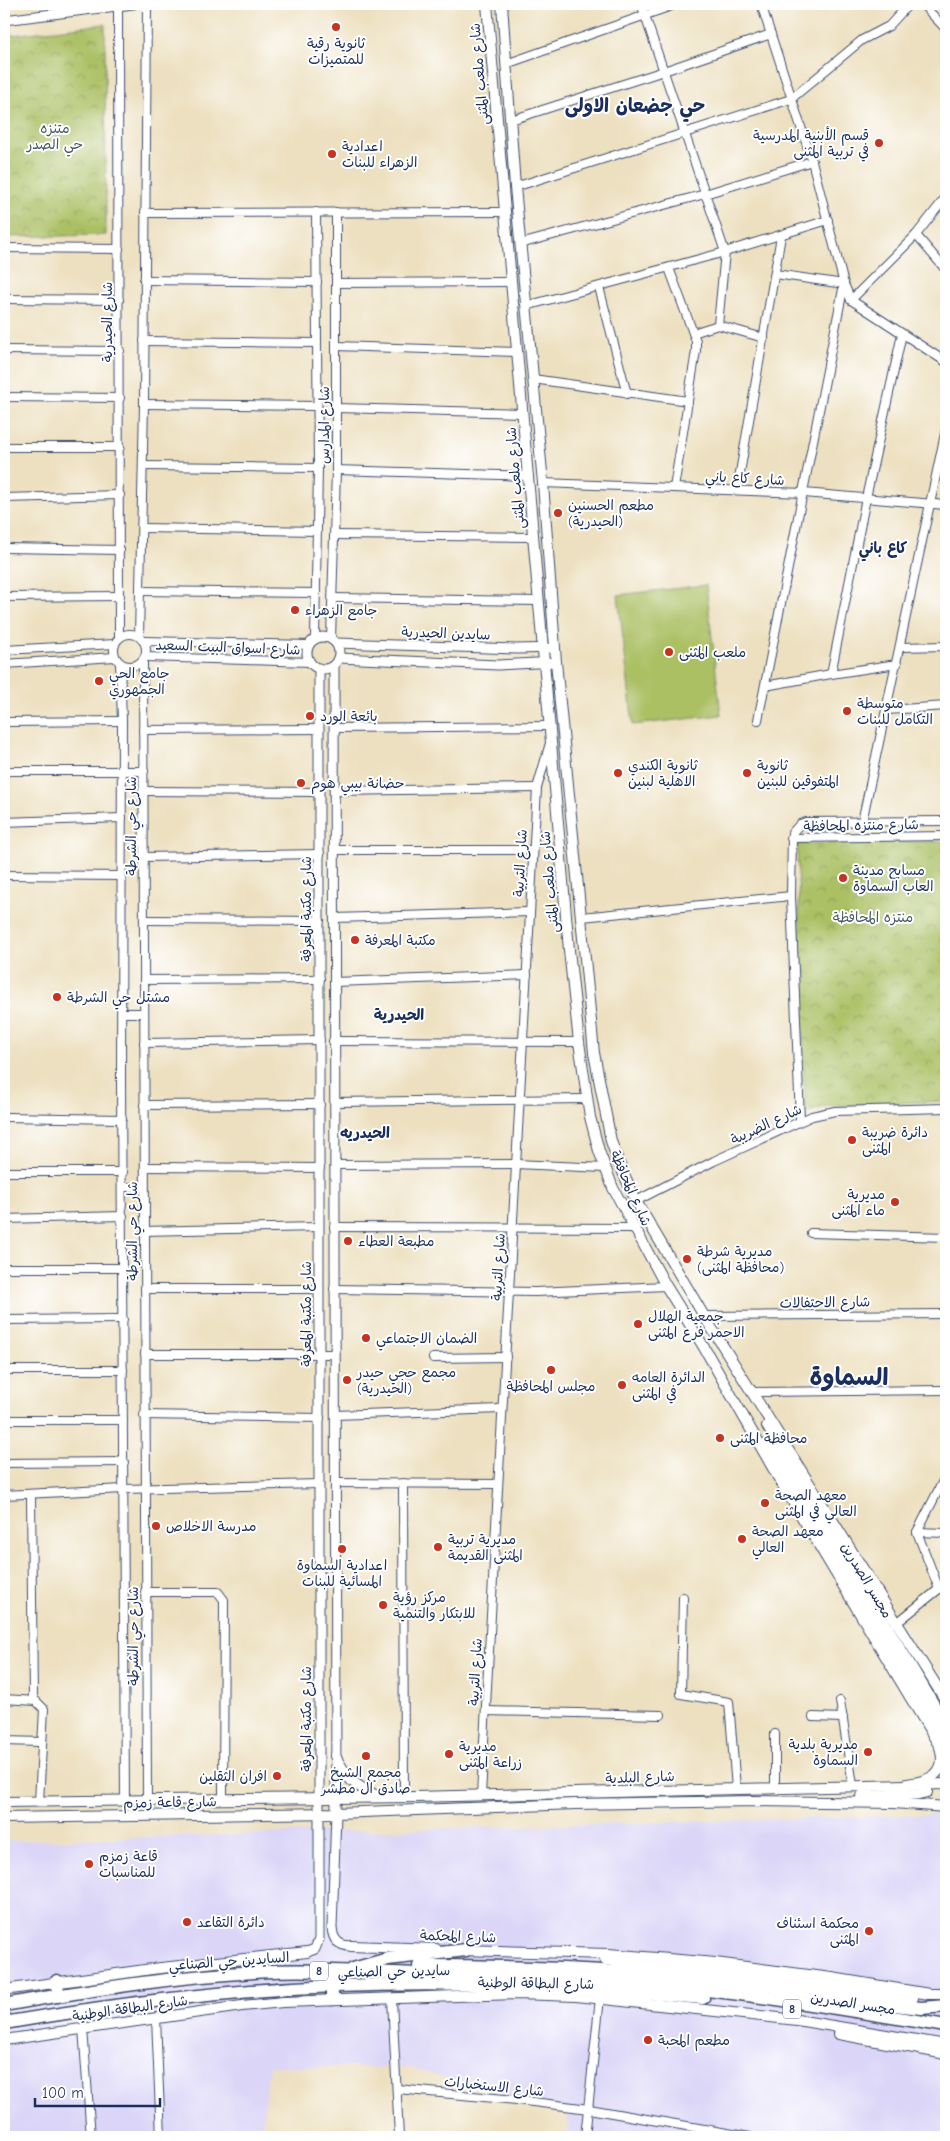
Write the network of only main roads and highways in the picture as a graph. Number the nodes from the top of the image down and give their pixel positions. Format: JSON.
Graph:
{"nodes":[{"id":1,"x":487,"y":4,"type":"edge"},
{"id":2,"x":502,"y":4,"type":"edge"},
{"id":3,"x":533,"y":383,"type":"junction"},
{"id":4,"x":520,"y":388,"type":"junction"},
{"id":5,"x":584,"y":948,"type":"junction"},
{"id":6,"x":569,"y":950,"type":"junction"},
{"id":7,"x":758,"y":1402,"type":"junction"},
{"id":8,"x":742,"y":1412,"type":"junction"},
{"id":9,"x":774,"y":1448,"type":"junction"},
{"id":10,"x":946,"y":1701,"type":"edge"},
{"id":11,"x":946,"y":1724,"type":"edge"},
{"id":12,"x":946,"y":1740,"type":"edge"},
{"id":13,"x":335,"y":1756,"type":"road end"},
{"id":14,"x":913,"y":1784,"type":"junction"},
{"id":15,"x":946,"y":1784,"type":"edge"},
{"id":16,"x":516,"y":1794,"type":"junction"},
{"id":17,"x":380,"y":1797,"type":"junction"},
{"id":18,"x":335,"y":1798,"type":"joint"},
{"id":19,"x":185,"y":1799,"type":"junction"},
{"id":20,"x":4,"y":1802,"type":"edge"},
{"id":21,"x":831,"y":1802,"type":"junction"},
{"id":22,"x":517,"y":1806,"type":"junction"},
{"id":23,"x":946,"y":1807,"type":"edge"},
{"id":24,"x":336,"y":1813,"type":"joint"},
{"id":25,"x":185,"y":1815,"type":"junction"},
{"id":26,"x":4,"y":1818,"type":"edge"},
{"id":27,"x":352,"y":1946,"type":"road end"},
{"id":28,"x":466,"y":1950,"type":"junction"},
{"id":29,"x":307,"y":1952,"type":"road end"},
{"id":30,"x":564,"y":1953,"type":"junction"},
{"id":31,"x":341,"y":1970,"type":"junction"},
{"id":32,"x":56,"y":1981,"type":"junction"},
{"id":33,"x":637,"y":1988,"type":"junction"},
{"id":34,"x":4,"y":1990,"type":"edge"},
{"id":35,"x":332,"y":1993,"type":"junction"},
{"id":36,"x":946,"y":1994,"type":"edge"},
{"id":37,"x":58,"y":1996,"type":"junction"},
{"id":38,"x":946,"y":2002,"type":"edge"},
{"id":39,"x":4,"y":2004,"type":"edge"},
{"id":40,"x":946,"y":2006,"type":"edge"},
{"id":41,"x":797,"y":2020,"type":"junction"},
{"id":42,"x":4,"y":2023,"type":"edge"},
{"id":43,"x":946,"y":2026,"type":"edge"},
{"id":44,"x":946,"y":2033,"type":"edge"},
{"id":45,"x":4,"y":2040,"type":"edge"},
{"id":46,"x":946,"y":2044,"type":"edge"},
{"id":47,"x":946,"y":2054,"type":"edge"}],
"edges":[{"from":1,"to":4,"type":"main road","name":"شارع ملعب المثنى"},
{"from":2,"to":3,"type":"main road","name":"شارع ملعب المثنى"},
{"from":3,"to":4,"type":"main road"},
{"from":3,"to":5,"type":"main road","name":"شارع ملعب المثنى"},
{"from":4,"to":6,"type":"main road","name":"شارع ملعب المثنى"},
{"from":5,"to":6,"type":"main road"},
{"from":5,"to":7,"type":"main road","name":"شارع المحافظة"},
{"from":6,"to":8,"type":"main road","name":"شارع المحافظة"},
{"from":7,"to":9,"type":"main road","name":"مجسر الصدرين"},
{"from":7,"to":10,"type":"main road"},
{"from":8,"to":9,"type":"main road","name":"مجسر الصدرين"},
{"from":8,"to":14,"type":"main road"},
{"from":9,"to":11,"type":"main road","name":"مجسر الصدرين"},
{"from":9,"to":12,"type":"main road","name":"مجسر الصدرين"},
{"from":13,"to":17,"type":"main road"},
{"from":14,"to":15,"type":"main road","name":"شارع البلدية"},
{"from":14,"to":16,"type":"main road","name":"شارع البلدية"},
{"from":14,"to":21,"type":"main road"},
{"from":16,"to":17,"type":"main road","name":"شارع البلدية"},
{"from":16,"to":22,"type":"main road"},
{"from":17,"to":18,"type":"main road","name":"شارع البلدية"},
{"from":18,"to":19,"type":"main road","name":"شارع قاعة زمزم"},
{"from":19,"to":20,"type":"main road","name":"شارع قاعة زمزم"},
{"from":19,"to":25,"type":"main road"},
{"from":21,"to":22,"type":"main road","name":"شارع البلدية"},
{"from":21,"to":23,"type":"main road","name":"شارع البلدية"},
{"from":22,"to":24,"type":"main road","name":"شارع البلدية"},
{"from":24,"to":25,"type":"main road","name":"شارع قاعة زمزم"},
{"from":25,"to":26,"type":"main road","name":"شارع قاعة زمزم"},
{"from":27,"to":28,"type":"main road","name":"شارع المحكمة"},
{"from":28,"to":30,"type":"main road","name":"شارع المحكمة"},
{"from":28,"to":31,"type":"highway"},
{"from":29,"to":32,"type":"main road"},
{"from":30,"to":36,"type":"main road"},
{"from":30,"to":38,"type":"main road","name":"مجسر الصدرين"},
{"from":31,"to":33,"type":"highway","name":"السايدين حي الصناعي","number":"8"},
{"from":31,"to":35,"type":"highway"},
{"from":31,"to":37,"type":"highway","name":"السايدين حي الصناعي","number":"8"},
{"from":31,"to":40,"type":"highway"},
{"from":32,"to":34,"type":"main road"},
{"from":32,"to":37,"type":"highway"},
{"from":33,"to":35,"type":"highway","name":"سايدين حي الصناعي","number":"8"},
{"from":33,"to":43,"type":"highway","name":"مجسر الصدرين","number":"8"},
{"from":33,"to":44,"type":"highway","name":"مجسر الصدرين","number":"8"},
{"from":35,"to":41,"type":"main road","name":"شارع البطاقة الوطنية"},
{"from":35,"to":42,"type":"highway","name":"سايدين حي الصناعي","number":"8"},
{"from":35,"to":45,"type":"main road","name":"شارع البطاقة الوطنية"},
{"from":37,"to":39,"type":"highway","name":"السايدين حي الصناعي","number":"8"},
{"from":41,"to":46,"type":"main road","name":"شارع البطاقة الوطنية"},
{"from":41,"to":47,"type":"main road"}]}
